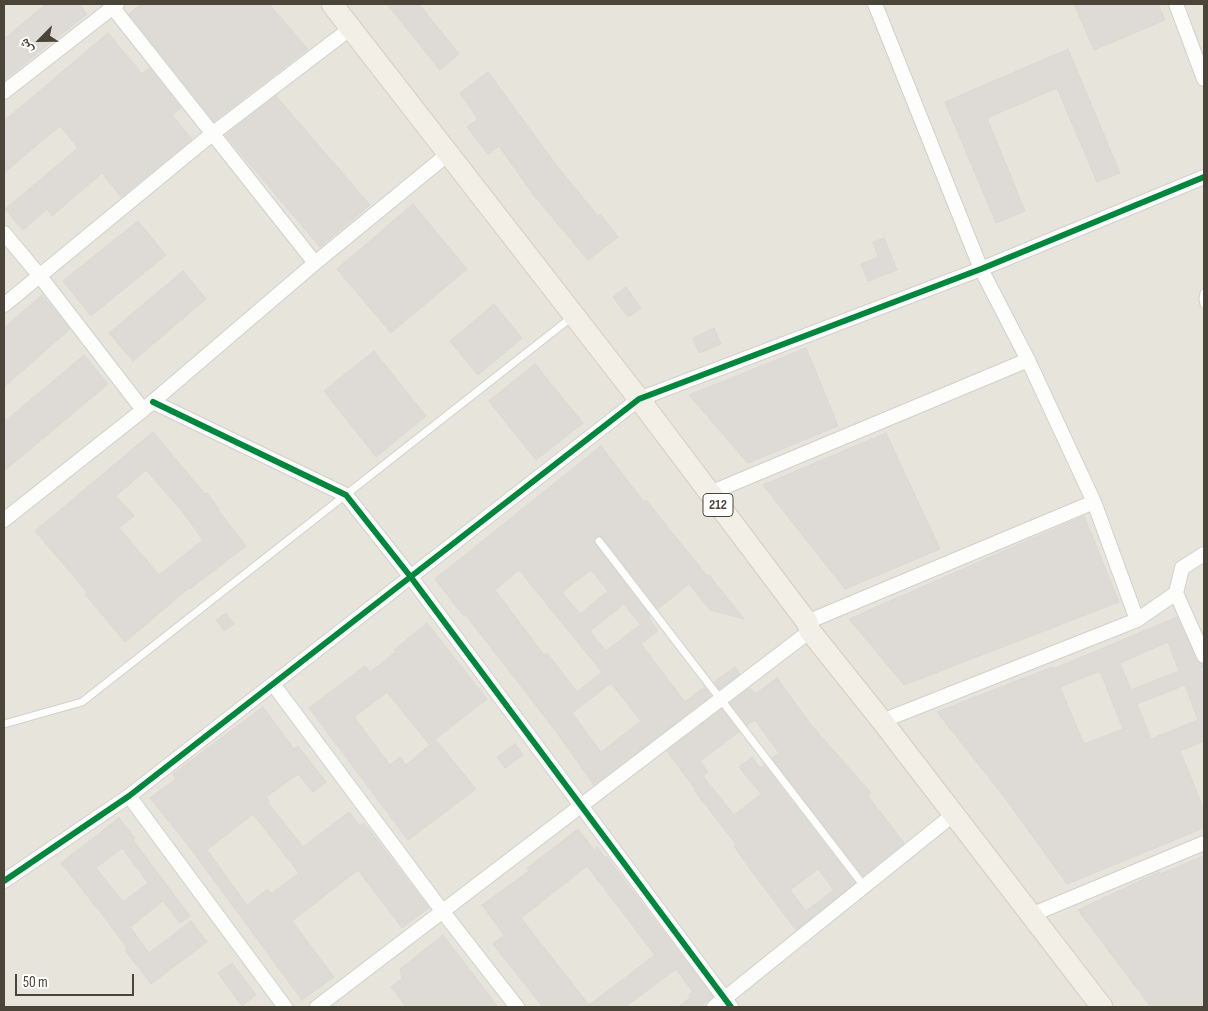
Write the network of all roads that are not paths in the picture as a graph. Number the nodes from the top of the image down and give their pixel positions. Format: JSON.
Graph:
{"nodes":[{"id":1,"x":332,"y":4,"type":"edge"},
{"id":2,"x":875,"y":4,"type":"edge"},
{"id":3,"x":1176,"y":4,"type":"edge"},
{"id":4,"x":113,"y":5,"type":"edge"},
{"id":5,"x":350,"y":28,"type":"junction"},
{"id":6,"x":1204,"y":79,"type":"edge"},
{"id":7,"x":4,"y":92,"type":"edge"},
{"id":8,"x":212,"y":134,"type":"junction"},
{"id":9,"x":448,"y":154,"type":"junction"},
{"id":10,"x":1204,"y":176,"type":"edge"},
{"id":11,"x":4,"y":234,"type":"edge"},
{"id":12,"x":315,"y":263,"type":"junction"},
{"id":13,"x":981,"y":269,"type":"junction"},
{"id":14,"x":38,"y":275,"type":"junction"},
{"id":15,"x":1204,"y":293,"type":"edge"},
{"id":16,"x":1204,"y":304,"type":"edge"},
{"id":17,"x":4,"y":305,"type":"edge"},
{"id":18,"x":574,"y":316,"type":"junction"},
{"id":19,"x":1028,"y":360,"type":"junction"},
{"id":20,"x":639,"y":399,"type":"junction"},
{"id":21,"x":148,"y":406,"type":"junction"},
{"id":22,"x":346,"y":494,"type":"junction"},
{"id":23,"x":710,"y":494,"type":"junction"},
{"id":24,"x":1094,"y":502,"type":"junction"},
{"id":25,"x":4,"y":520,"type":"edge"},
{"id":26,"x":599,"y":541,"type":"dead end"},
{"id":27,"x":1204,"y":554,"type":"edge"},
{"id":28,"x":410,"y":576,"type":"junction"},
{"id":29,"x":1176,"y":593,"type":"junction"},
{"id":30,"x":1137,"y":620,"type":"junction"},
{"id":31,"x":808,"y":627,"type":"junction"},
{"id":32,"x":1204,"y":656,"type":"edge"},
{"id":33,"x":273,"y":684,"type":"junction"},
{"id":34,"x":722,"y":699,"type":"junction"},
{"id":35,"x":882,"y":722,"type":"junction"},
{"id":36,"x":4,"y":724,"type":"edge"},
{"id":37,"x":129,"y":796,"type":"junction"},
{"id":38,"x":581,"y":806,"type":"junction"},
{"id":39,"x":954,"y":814,"type":"junction"},
{"id":40,"x":1204,"y":843,"type":"edge"},
{"id":41,"x":4,"y":881,"type":"edge"},
{"id":42,"x":864,"y":886,"type":"junction"},
{"id":43,"x":443,"y":912,"type":"junction"},
{"id":44,"x":1031,"y":915,"type":"junction"},
{"id":45,"x":723,"y":1005,"type":"edge"},
{"id":46,"x":285,"y":1007,"type":"edge"},
{"id":47,"x":317,"y":1007,"type":"edge"},
{"id":48,"x":517,"y":1007,"type":"edge"},
{"id":49,"x":1102,"y":1007,"type":"edge"}],
"edges":[{"from":1,"to":5,"type":"main road","number":"212"},
{"from":2,"to":13,"type":"street"},
{"from":3,"to":6,"type":"street"},
{"from":4,"to":7,"type":"street"},
{"from":4,"to":8,"type":"street"},
{"from":5,"to":8,"type":"street"},
{"from":5,"to":9,"type":"main road","number":"212"},
{"from":8,"to":12,"type":"street"},
{"from":8,"to":14,"type":"street"},
{"from":9,"to":12,"type":"street"},
{"from":9,"to":18,"type":"main road","number":"212"},
{"from":10,"to":13,"type":"street"},
{"from":11,"to":14,"type":"street"},
{"from":12,"to":21,"type":"street"},
{"from":13,"to":19,"type":"street"},
{"from":13,"to":20,"type":"street"},
{"from":14,"to":17,"type":"street"},
{"from":14,"to":21,"type":"street"},
{"from":15,"to":16,"type":"lane"},
{"from":18,"to":20,"type":"main road","number":"212"},
{"from":18,"to":22,"type":"lane"},
{"from":19,"to":23,"type":"street"},
{"from":19,"to":24,"type":"street"},
{"from":20,"to":23,"type":"main road","number":"212"},
{"from":20,"to":28,"type":"street"},
{"from":21,"to":22,"type":"street"},
{"from":21,"to":25,"type":"street"},
{"from":22,"to":28,"type":"street"},
{"from":22,"to":36,"type":"lane"},
{"from":23,"to":31,"type":"main road","number":"212"},
{"from":24,"to":30,"type":"street"},
{"from":24,"to":31,"type":"street"},
{"from":26,"to":34,"type":"lane"},
{"from":27,"to":29,"type":"street"},
{"from":28,"to":33,"type":"street"},
{"from":28,"to":38,"type":"street"},
{"from":29,"to":30,"type":"street"},
{"from":29,"to":32,"type":"street"},
{"from":30,"to":35,"type":"street"},
{"from":31,"to":34,"type":"street"},
{"from":31,"to":35,"type":"main road","number":"212"},
{"from":33,"to":37,"type":"street"},
{"from":33,"to":43,"type":"street"},
{"from":34,"to":38,"type":"street"},
{"from":34,"to":42,"type":"lane"},
{"from":35,"to":39,"type":"main road","number":"212"},
{"from":37,"to":41,"type":"street"},
{"from":37,"to":46,"type":"street"},
{"from":38,"to":43,"type":"street"},
{"from":38,"to":45,"type":"street"},
{"from":39,"to":42,"type":"street"},
{"from":39,"to":44,"type":"main road","number":"212"},
{"from":40,"to":44,"type":"street"},
{"from":42,"to":45,"type":"street"},
{"from":43,"to":47,"type":"street"},
{"from":43,"to":48,"type":"street"},
{"from":44,"to":49,"type":"main road","number":"212"}]}
